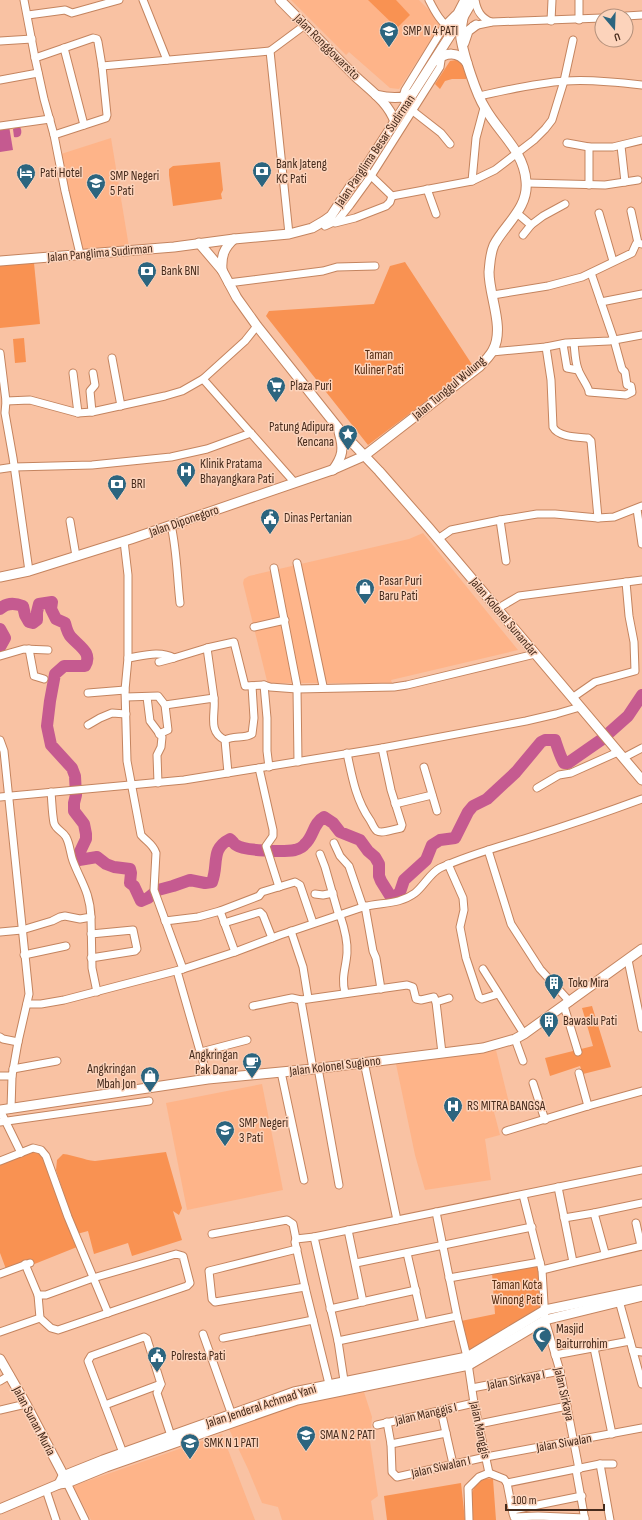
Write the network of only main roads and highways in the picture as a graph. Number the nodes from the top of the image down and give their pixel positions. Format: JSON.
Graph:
{"nodes":[{"id":1,"x":280,"y":0,"type":"edge"},
{"id":2,"x":465,"y":0,"type":"edge"},
{"id":3,"x":474,"y":0,"type":"edge"},
{"id":4,"x":460,"y":16,"type":"junction"},
{"id":5,"x":476,"y":25,"type":"road end"},
{"id":6,"x":457,"y":30,"type":"junction"},
{"id":7,"x":442,"y":52,"type":"junction"},
{"id":8,"x":467,"y":60,"type":"junction"},
{"id":9,"x":374,"y":94,"type":"junction"},
{"id":10,"x":407,"y":104,"type":"junction"},
{"id":11,"x":395,"y":122,"type":"junction"},
{"id":12,"x":358,"y":179,"type":"junction"},
{"id":13,"x":290,"y":234,"type":"junction"},
{"id":14,"x":234,"y":239,"type":"junction"},
{"id":15,"x":199,"y":243,"type":"junction"},
{"id":16,"x":0,"y":261,"type":"edge"},
{"id":17,"x":222,"y":270,"type":"junction"},
{"id":18,"x":338,"y":429,"type":"junction"},
{"id":19,"x":364,"y":456,"type":"junction"},
{"id":20,"x":332,"y":470,"type":"junction"},
{"id":21,"x":0,"y":577,"type":"edge"},
{"id":22,"x":642,"y":780,"type":"edge"},
{"id":23,"x":642,"y":949,"type":"edge"},
{"id":24,"x":0,"y":1110,"type":"edge"},
{"id":25,"x":642,"y":1290,"type":"edge"},
{"id":26,"x":642,"y":1296,"type":"edge"},
{"id":27,"x":618,"y":1298,"type":"junction"},
{"id":28,"x":0,"y":1359,"type":"edge"},
{"id":29,"x":468,"y":1361,"type":"junction"},
{"id":30,"x":345,"y":1386,"type":"junction"},
{"id":31,"x":295,"y":1396,"type":"junction"},
{"id":32,"x":63,"y":1481,"type":"junction"},
{"id":33,"x":1,"y":1507,"type":"edge"}],
"edges":[{"from":1,"to":9,"type":"main road","name":"Jalan Ronggowarsito"},
{"from":2,"to":4,"type":"main road"},
{"from":3,"to":4,"type":"main road"},
{"from":4,"to":6,"type":"main road"},
{"from":5,"to":8,"type":"main road"},
{"from":6,"to":7,"type":"main road","name":"Jalan Panglima Besar Sudirman"},
{"from":6,"to":8,"type":"main road","name":"Jalan Tunggul Wulung"},
{"from":7,"to":8,"type":"main road"},
{"from":7,"to":10,"type":"main road","name":"Jalan Panglima Besar Sudirman"},
{"from":8,"to":19,"type":"main road","name":"Jalan Tunggul Wulung"},
{"from":9,"to":10,"type":"main road"},
{"from":9,"to":11,"type":"main road","name":"Jalan Ronggowarsito"},
{"from":10,"to":11,"type":"main road","name":"Jalan Panglima Besar Sudirman"},
{"from":11,"to":12,"type":"main road","name":"Jalan Panglima Besar Sudirman"},
{"from":12,"to":13,"type":"main road","name":"Jalan Panglima Besar Sudirman"},
{"from":12,"to":13,"type":"main road"},
{"from":13,"to":14,"type":"main road","name":"Jalan Panglima Besar Sudirman"},
{"from":14,"to":15,"type":"main road","name":"Jalan Panglima Besar Sudirman"},
{"from":14,"to":17,"type":"main road"},
{"from":15,"to":16,"type":"main road","name":"Jalan Panglima Sudirman"},
{"from":15,"to":17,"type":"main road"},
{"from":17,"to":18,"type":"main road","name":"Jalan Kolonel Sunandar"},
{"from":18,"to":19,"type":"main road","name":"Jalan Kolonel Sunandar"},
{"from":18,"to":20,"type":"main road"},
{"from":19,"to":20,"type":"main road","name":"Jalan Diponegoro"},
{"from":19,"to":22,"type":"main road","name":"Jalan Kolonel Sunandar"},
{"from":20,"to":21,"type":"main road","name":"Jalan Diponegoro"},
{"from":23,"to":24,"type":"main road","name":"Jalan Kolonel Sugiono"},
{"from":25,"to":27,"type":"main road","name":"Jalan Jenderal Achmad Yani"},
{"from":26,"to":27,"type":"main road","name":"Jalan Jenderal Achmad Yani"},
{"from":27,"to":29,"type":"main road","name":"Jalan Jenderal Achmad Yani"},
{"from":27,"to":29,"type":"main road","name":"Jalan Jenderal Achmad Yani"},
{"from":28,"to":32,"type":"main road","name":"Jalan Sunan Muria"},
{"from":29,"to":30,"type":"main road","name":"Jalan Jenderal Achmad Yani"},
{"from":30,"to":31,"type":"main road","name":"Jalan Jenderal Achmad Yani"},
{"from":30,"to":31,"type":"main road","name":"Jalan Jenderal Achmad Yani"},
{"from":31,"to":32,"type":"main road","name":"Jalan Jenderal Achmad Yani"},
{"from":32,"to":33,"type":"main road","name":"Jalan Jenderal Achmad Yani"}]}
